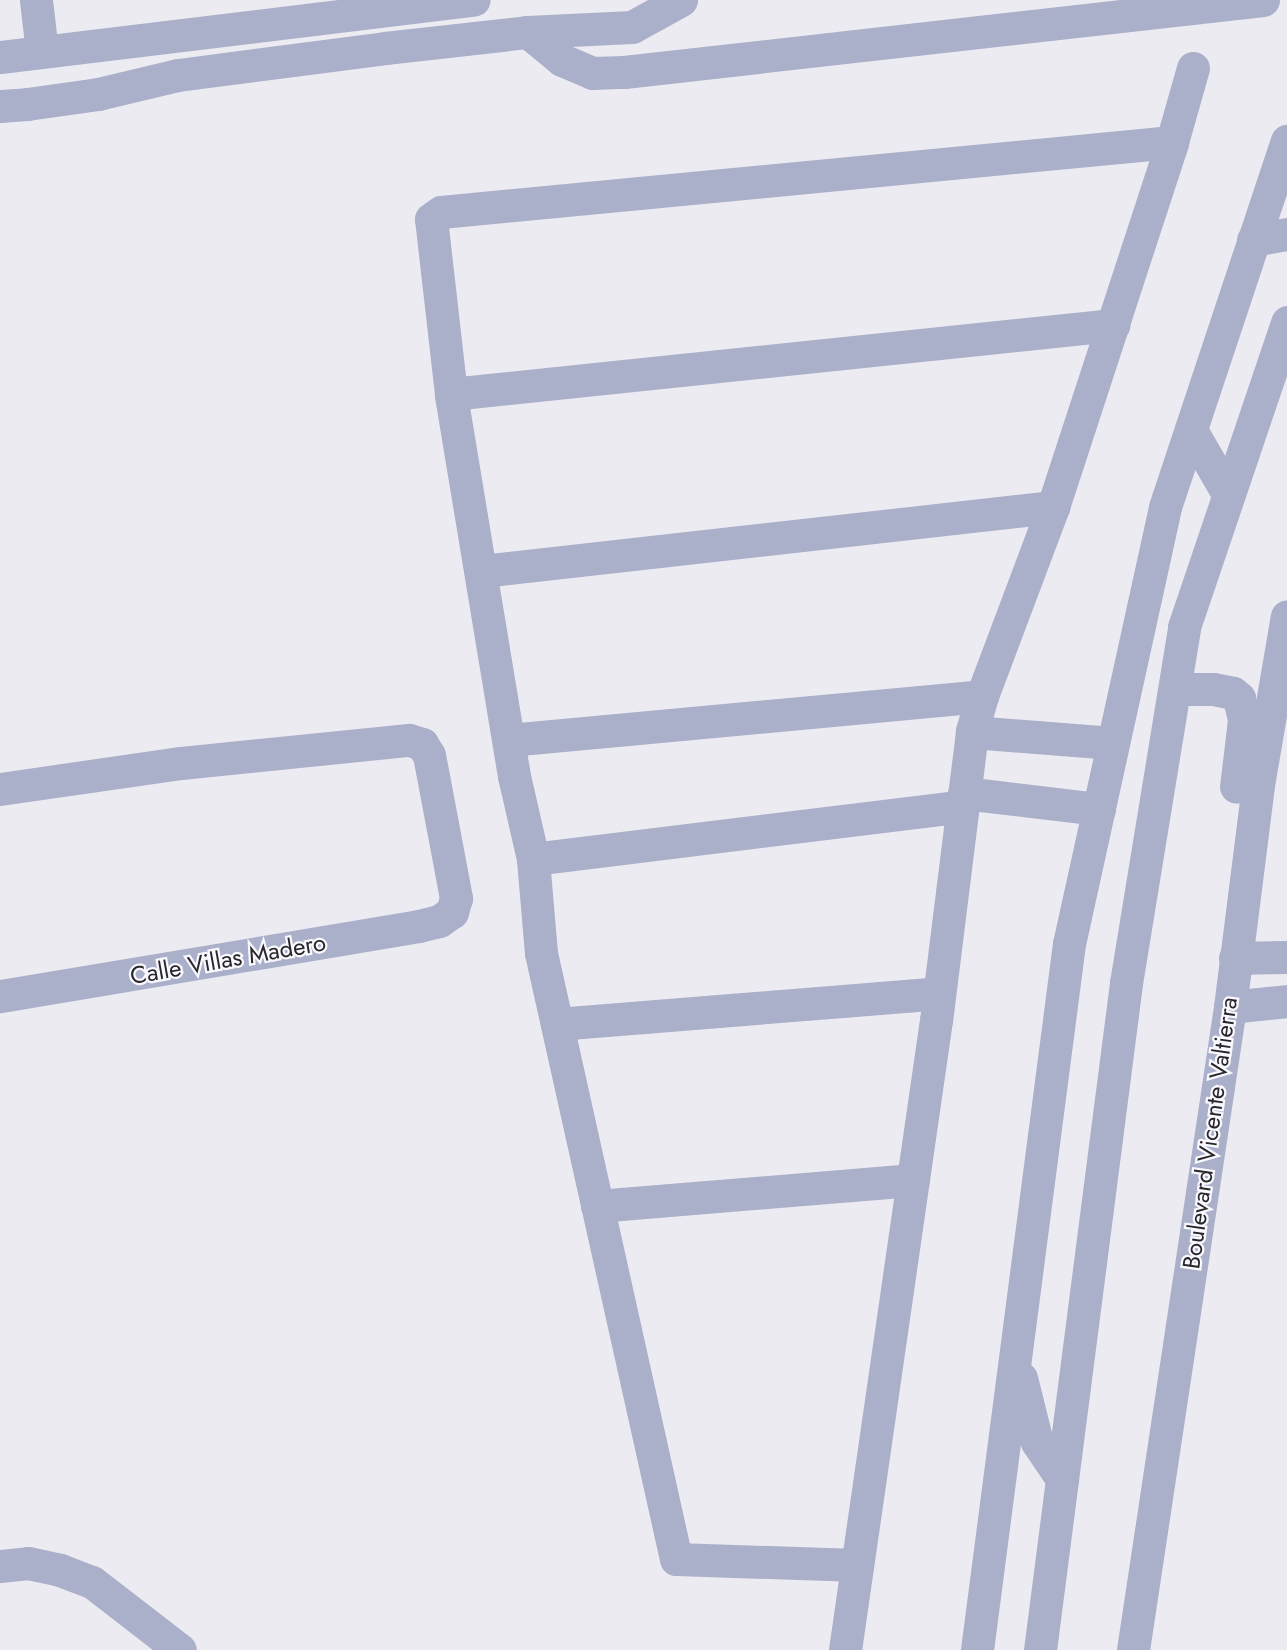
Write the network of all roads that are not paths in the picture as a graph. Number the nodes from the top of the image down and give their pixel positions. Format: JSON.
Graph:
{"nodes":[{"id":1,"x":36,"y":0,"type":"edge"},
{"id":2,"x":474,"y":0,"type":"edge"},
{"id":3,"x":681,"y":0,"type":"edge"},
{"id":4,"x":1263,"y":0,"type":"edge"},
{"id":5,"x":528,"y":32,"type":"junction"},
{"id":6,"x":42,"y":52,"type":"junction"},
{"id":7,"x":0,"y":57,"type":"edge"},
{"id":8,"x":1192,"y":68,"type":"dead end"},
{"id":9,"x":0,"y":105,"type":"edge"},
{"id":10,"x":1287,"y":141,"type":"edge"},
{"id":11,"x":1172,"y":142,"type":"junction"},
{"id":12,"x":1287,"y":234,"type":"edge"},
{"id":13,"x":1253,"y":240,"type":"junction"},
{"id":14,"x":1287,"y":322,"type":"edge"},
{"id":15,"x":1113,"y":325,"type":"junction"},
{"id":16,"x":451,"y":394,"type":"junction"},
{"id":17,"x":1191,"y":430,"type":"junction"},
{"id":18,"x":1228,"y":494,"type":"junction"},
{"id":19,"x":1053,"y":507,"type":"junction"},
{"id":20,"x":482,"y":571,"type":"junction"},
{"id":21,"x":1287,"y":616,"type":"edge"},
{"id":22,"x":1283,"y":656,"type":"edge"},
{"id":23,"x":1176,"y":689,"type":"junction"},
{"id":24,"x":982,"y":696,"type":"junction"},
{"id":25,"x":972,"y":732,"type":"junction"},
{"id":26,"x":509,"y":740,"type":"junction"},
{"id":27,"x":1113,"y":743,"type":"junction"},
{"id":28,"x":0,"y":789,"type":"edge"},
{"id":29,"x":963,"y":799,"type":"junction"},
{"id":30,"x":1099,"y":809,"type":"junction"},
{"id":31,"x":533,"y":859,"type":"junction"},
{"id":32,"x":1239,"y":925,"type":"junction"},
{"id":33,"x":1287,"y":957,"type":"edge"},
{"id":34,"x":1235,"y":958,"type":"junction"},
{"id":35,"x":939,"y":993,"type":"junction"},
{"id":36,"x":0,"y":996,"type":"edge"},
{"id":37,"x":1287,"y":1001,"type":"edge"},
{"id":38,"x":1230,"y":1007,"type":"junction"},
{"id":39,"x":557,"y":1024,"type":"junction"},
{"id":40,"x":913,"y":1180,"type":"junction"},
{"id":41,"x":597,"y":1206,"type":"junction"},
{"id":42,"x":1016,"y":1356,"type":"junction"},
{"id":43,"x":1062,"y":1479,"type":"junction"},
{"id":44,"x":857,"y":1565,"type":"junction"},
{"id":45,"x":0,"y":1566,"type":"edge"},
{"id":46,"x":180,"y":1650,"type":"edge"},
{"id":47,"x":845,"y":1650,"type":"edge"},
{"id":48,"x":977,"y":1650,"type":"edge"},
{"id":49,"x":1040,"y":1650,"type":"edge"},
{"id":50,"x":1133,"y":1650,"type":"edge"}],
"edges":[{"from":1,"to":6,"type":"street"},
{"from":2,"to":6,"type":"street"},
{"from":3,"to":5,"type":"street"},
{"from":4,"to":5,"type":"street"},
{"from":5,"to":9,"type":"street"},
{"from":6,"to":7,"type":"street"},
{"from":8,"to":11,"type":"street"},
{"from":10,"to":13,"type":"street"},
{"from":11,"to":15,"type":"street"},
{"from":11,"to":16,"type":"street"},
{"from":12,"to":13,"type":"street"},
{"from":13,"to":17,"type":"street"},
{"from":14,"to":18,"type":"street"},
{"from":15,"to":16,"type":"street"},
{"from":15,"to":19,"type":"street"},
{"from":16,"to":20,"type":"street"},
{"from":17,"to":18,"type":"street"},
{"from":17,"to":27,"type":"street"},
{"from":18,"to":23,"type":"street"},
{"from":19,"to":20,"type":"street"},
{"from":19,"to":24,"type":"street"},
{"from":20,"to":26,"type":"street"},
{"from":21,"to":22,"type":"street","name":"Boulevard Vicente Valtierra"},
{"from":22,"to":32,"type":"street","name":"Boulevard Vicente Valtierra"},
{"from":23,"to":32,"type":"street"},
{"from":23,"to":43,"type":"street"},
{"from":24,"to":25,"type":"street"},
{"from":24,"to":26,"type":"street"},
{"from":25,"to":27,"type":"street"},
{"from":25,"to":29,"type":"street"},
{"from":26,"to":31,"type":"street"},
{"from":27,"to":30,"type":"street"},
{"from":28,"to":36,"type":"street","name":"Calle Villas Madero"},
{"from":29,"to":30,"type":"street"},
{"from":29,"to":31,"type":"street"},
{"from":29,"to":35,"type":"street"},
{"from":30,"to":42,"type":"street"},
{"from":31,"to":39,"type":"street"},
{"from":32,"to":34,"type":"street","name":"Boulevard Vicente Valtierra"},
{"from":33,"to":34,"type":"street"},
{"from":34,"to":38,"type":"street","name":"Boulevard Vicente Valtierra"},
{"from":35,"to":39,"type":"street"},
{"from":35,"to":40,"type":"street"},
{"from":37,"to":38,"type":"street"},
{"from":38,"to":50,"type":"street","name":"Boulevard Vicente Valtierra"},
{"from":39,"to":41,"type":"street"},
{"from":40,"to":41,"type":"street"},
{"from":40,"to":44,"type":"street"},
{"from":41,"to":44,"type":"street"},
{"from":42,"to":43,"type":"street"},
{"from":42,"to":48,"type":"street"},
{"from":43,"to":49,"type":"street"},
{"from":44,"to":47,"type":"street"},
{"from":45,"to":46,"type":"street"}]}
